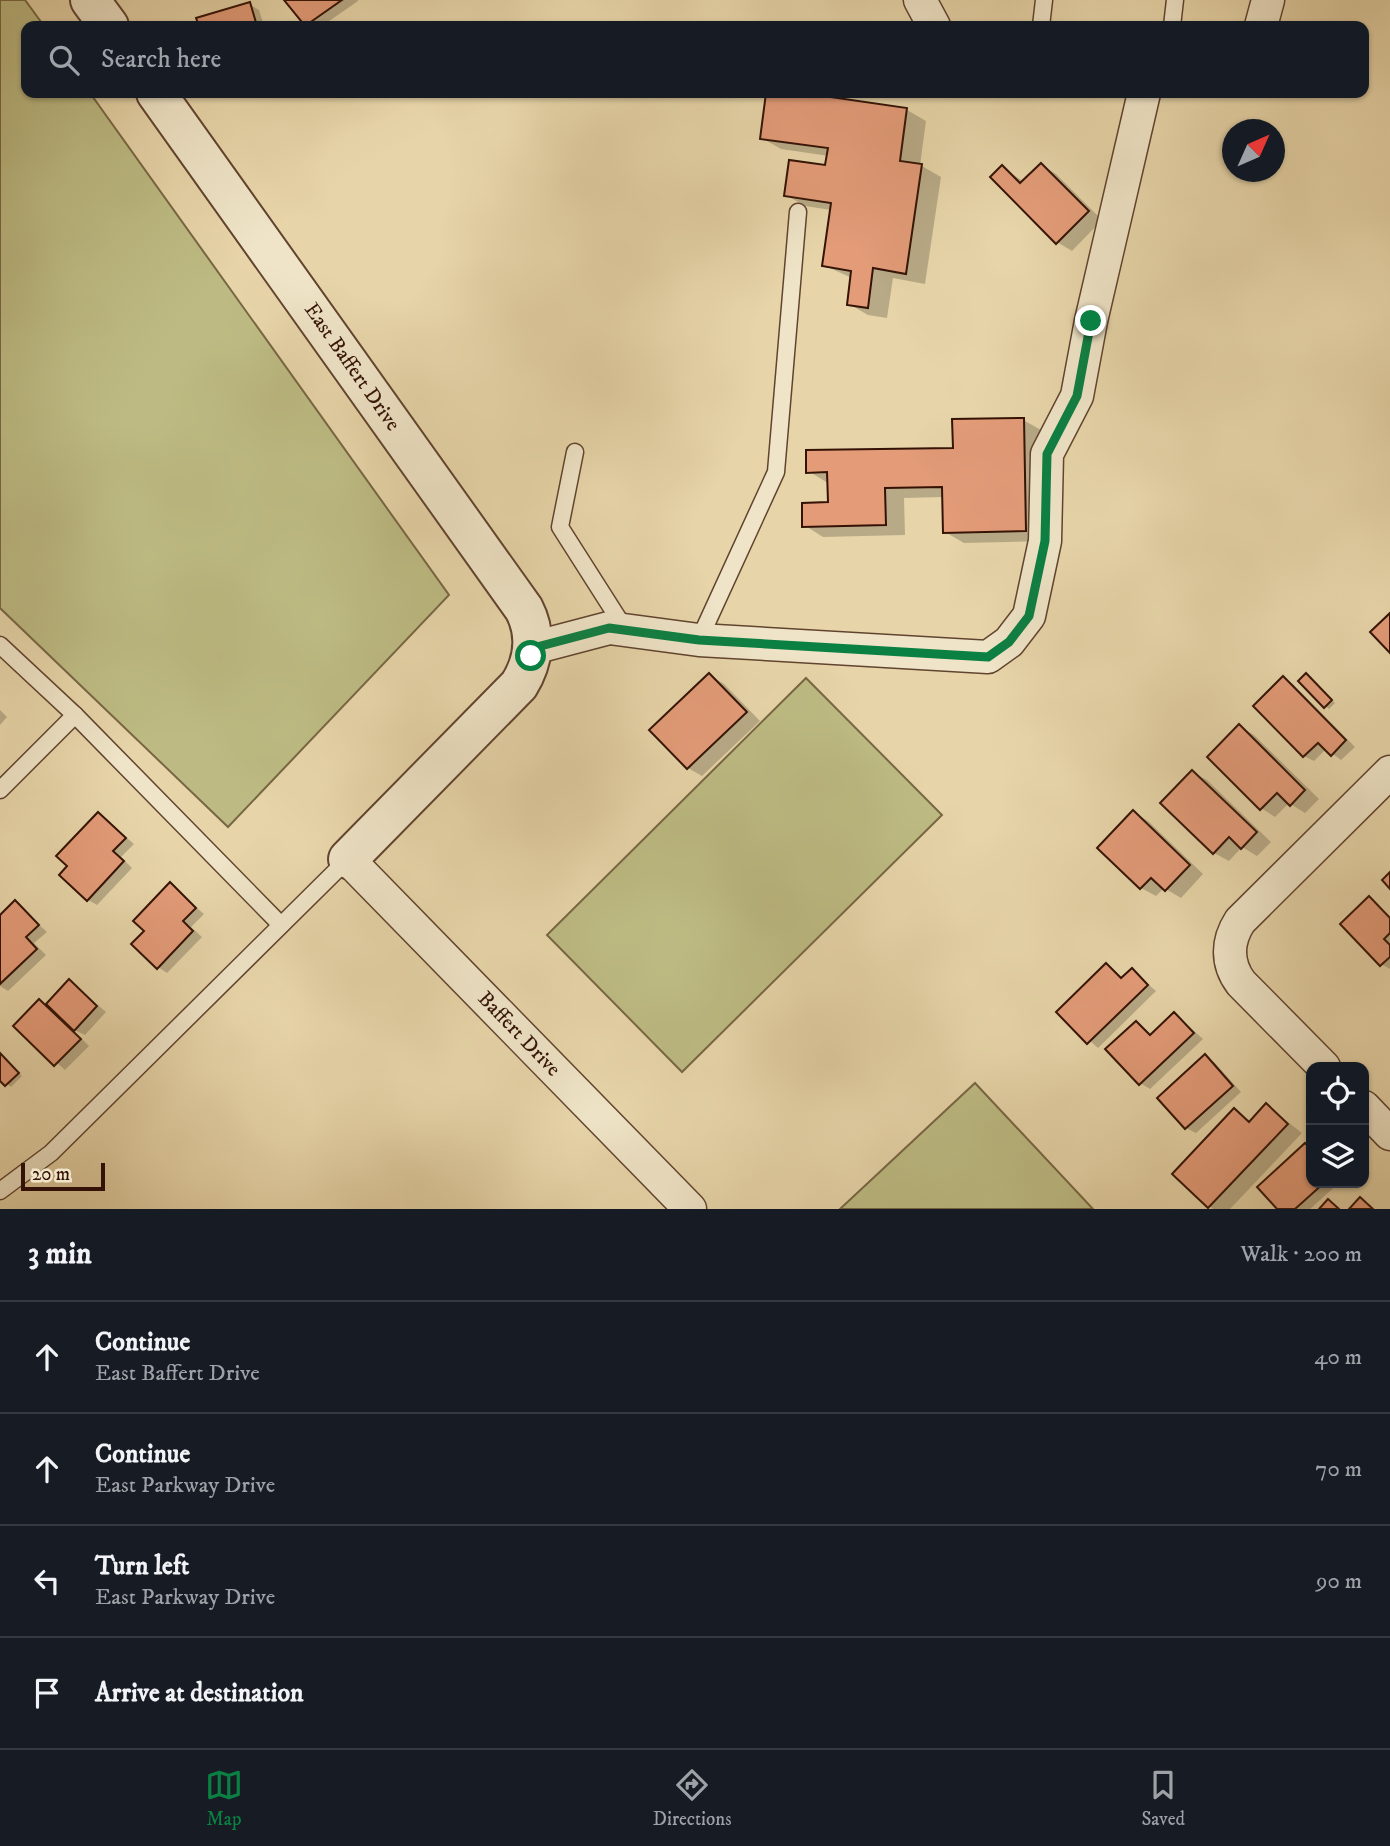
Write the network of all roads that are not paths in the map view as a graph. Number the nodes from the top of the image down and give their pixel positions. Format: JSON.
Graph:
{"nodes":[{"id":1,"x":920,"y":0,"type":"edge"},
{"id":2,"x":1044,"y":0,"type":"edge"},
{"id":3,"x":1175,"y":0,"type":"edge"},
{"id":4,"x":1269,"y":0,"type":"edge"},
{"id":5,"x":931,"y":21,"type":"edge"},
{"id":6,"x":1042,"y":21,"type":"edge"},
{"id":7,"x":1173,"y":21,"type":"edge"},
{"id":8,"x":1263,"y":21,"type":"edge"},
{"id":9,"x":160,"y":98,"type":"edge"},
{"id":10,"x":1143,"y":98,"type":"edge"},
{"id":11,"x":798,"y":212,"type":"dead end"},
{"id":12,"x":575,"y":452,"type":"dead end"},
{"id":13,"x":626,"y":631,"type":"junction"},
{"id":14,"x":699,"y":640,"type":"junction"},
{"id":15,"x":0,"y":645,"type":"edge"},
{"id":16,"x":533,"y":648,"type":"junction"},
{"id":17,"x":75,"y":715,"type":"junction"},
{"id":18,"x":1390,"y":772,"type":"edge"},
{"id":19,"x":0,"y":790,"type":"edge"},
{"id":20,"x":348,"y":859,"type":"junction"},
{"id":21,"x":281,"y":925,"type":"junction"},
{"id":22,"x":1319,"y":1062,"type":"edge"},
{"id":23,"x":1369,"y":1112,"type":"edge"},
{"id":24,"x":1390,"y":1134,"type":"edge"},
{"id":25,"x":0,"y":1191,"type":"edge"},
{"id":26,"x":690,"y":1209,"type":"edge"}],
"edges":[{"from":1,"to":5,"type":"street"},
{"from":2,"to":6,"type":"lane"},
{"from":3,"to":7,"type":"lane"},
{"from":4,"to":8,"type":"street"},
{"from":9,"to":16,"type":"street","name":"East Baffert Drive"},
{"from":10,"to":14,"type":"street"},
{"from":11,"to":14,"type":"lane"},
{"from":12,"to":13,"type":"lane"},
{"from":13,"to":14,"type":"street"},
{"from":13,"to":16,"type":"street"},
{"from":15,"to":17,"type":"lane"},
{"from":16,"to":20,"type":"street"},
{"from":17,"to":19,"type":"lane"},
{"from":17,"to":21,"type":"lane"},
{"from":18,"to":22,"type":"street"},
{"from":20,"to":21,"type":"lane"},
{"from":20,"to":26,"type":"street","name":"Baffert Drive"},
{"from":21,"to":25,"type":"lane"},
{"from":23,"to":24,"type":"street"}]}
